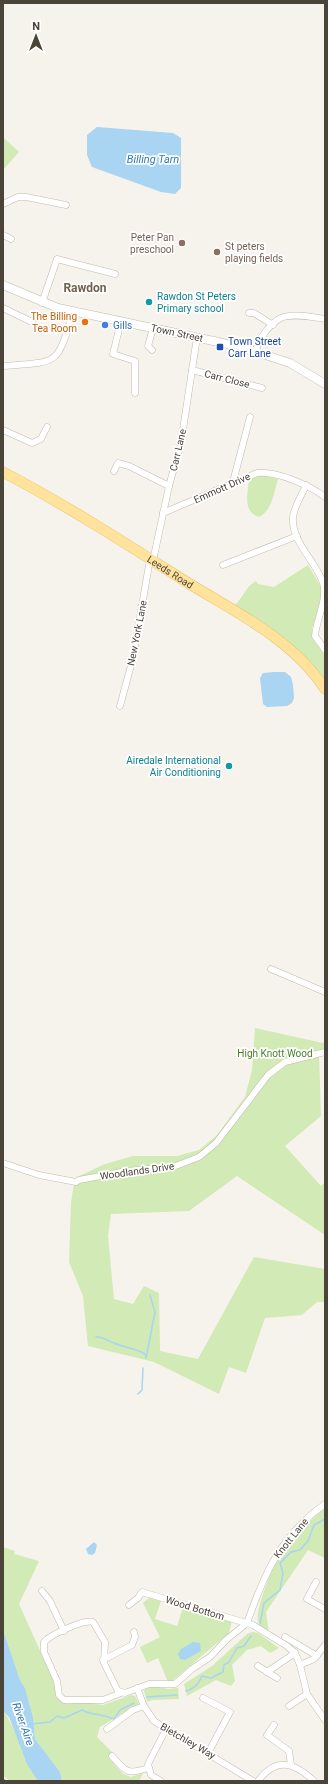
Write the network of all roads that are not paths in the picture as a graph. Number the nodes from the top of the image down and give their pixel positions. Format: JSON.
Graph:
{"nodes":[{"id":1,"x":3,"y":204,"type":"edge"},
{"id":2,"x":66,"y":205,"type":"dead end"},
{"id":3,"x":3,"y":235,"type":"edge"},
{"id":4,"x":11,"y":239,"type":"dead end"},
{"id":5,"x":115,"y":274,"type":"dead end"},
{"id":6,"x":4,"y":288,"type":"edge"},
{"id":7,"x":42,"y":303,"type":"junction"},
{"id":8,"x":3,"y":308,"type":"edge"},
{"id":9,"x":73,"y":312,"type":"junction"},
{"id":10,"x":249,"y":313,"type":"dead end"},
{"id":11,"x":325,"y":319,"type":"edge"},
{"id":12,"x":32,"y":322,"type":"dead end"},
{"id":13,"x":121,"y":322,"type":"junction"},
{"id":14,"x":274,"y":325,"type":"junction"},
{"id":15,"x":153,"y":328,"type":"junction"},
{"id":16,"x":197,"y":337,"type":"junction"},
{"id":17,"x":152,"y":350,"type":"dead end"},
{"id":18,"x":256,"y":352,"type":"junction"},
{"id":19,"x":3,"y":366,"type":"edge"},
{"id":20,"x":192,"y":370,"type":"junction"},
{"id":21,"x":325,"y":384,"type":"edge"},
{"id":22,"x":262,"y":388,"type":"dead end"},
{"id":23,"x":135,"y":393,"type":"dead end"},
{"id":24,"x":250,"y":417,"type":"dead end"},
{"id":25,"x":47,"y":426,"type":"dead end"},
{"id":26,"x":3,"y":430,"type":"edge"},
{"id":27,"x":114,"y":471,"type":"dead end"},
{"id":28,"x":3,"y":472,"type":"edge"},
{"id":29,"x":233,"y":482,"type":"junction"},
{"id":30,"x":169,"y":486,"type":"junction"},
{"id":31,"x":306,"y":486,"type":"junction"},
{"id":32,"x":325,"y":497,"type":"edge"},
{"id":33,"x":163,"y":513,"type":"junction"},
{"id":34,"x":297,"y":536,"type":"junction"},
{"id":35,"x":151,"y":560,"type":"junction"},
{"id":36,"x":223,"y":565,"type":"dead end"},
{"id":37,"x":325,"y":650,"type":"edge"},
{"id":38,"x":325,"y":689,"type":"edge"},
{"id":39,"x":120,"y":706,"type":"dead end"},
{"id":40,"x":271,"y":969,"type":"dead end"},
{"id":41,"x":325,"y":992,"type":"edge"},
{"id":42,"x":325,"y":1052,"type":"edge"},
{"id":43,"x":3,"y":1163,"type":"edge"},
{"id":44,"x":325,"y":1504,"type":"edge"},
{"id":45,"x":316,"y":1582,"type":"dead end"},
{"id":46,"x":42,"y":1591,"type":"dead end"},
{"id":47,"x":129,"y":1605,"type":"dead end"},
{"id":48,"x":325,"y":1609,"type":"edge"},
{"id":49,"x":247,"y":1623,"type":"junction"},
{"id":50,"x":64,"y":1631,"type":"junction"},
{"id":51,"x":134,"y":1632,"type":"dead end"},
{"id":52,"x":285,"y":1636,"type":"dead end"},
{"id":53,"x":325,"y":1645,"type":"edge"},
{"id":54,"x":295,"y":1653,"type":"junction"},
{"id":55,"x":317,"y":1656,"type":"junction"},
{"id":56,"x":103,"y":1660,"type":"junction"},
{"id":57,"x":300,"y":1665,"type":"junction"},
{"id":58,"x":258,"y":1666,"type":"dead end"},
{"id":59,"x":267,"y":1672,"type":"junction"},
{"id":60,"x":277,"y":1678,"type":"dead end"},
{"id":61,"x":137,"y":1688,"type":"junction"},
{"id":62,"x":121,"y":1693,"type":"junction"},
{"id":63,"x":307,"y":1694,"type":"junction"},
{"id":64,"x":203,"y":1698,"type":"dead end"},
{"id":65,"x":144,"y":1706,"type":"junction"},
{"id":66,"x":289,"y":1706,"type":"dead end"},
{"id":67,"x":325,"y":1720,"type":"edge"},
{"id":68,"x":274,"y":1725,"type":"dead end"},
{"id":69,"x":166,"y":1729,"type":"junction"},
{"id":70,"x":107,"y":1730,"type":"dead end"},
{"id":71,"x":208,"y":1753,"type":"junction"},
{"id":72,"x":112,"y":1756,"type":"dead end"},
{"id":73,"x":291,"y":1765,"type":"junction"},
{"id":74,"x":148,"y":1768,"type":"junction"},
{"id":75,"x":161,"y":1781,"type":"edge"},
{"id":76,"x":253,"y":1781,"type":"edge"},
{"id":77,"x":258,"y":1781,"type":"edge"},
{"id":78,"x":314,"y":1781,"type":"edge"}],
"edges":[{"from":1,"to":2,"type":"street"},
{"from":3,"to":4,"type":"street"},
{"from":5,"to":7,"type":"street"},
{"from":6,"to":7,"type":"street","name":"Town Street"},
{"from":7,"to":9,"type":"street","name":"Town Street"},
{"from":8,"to":12,"type":"street"},
{"from":9,"to":13,"type":"street","name":"Town Street"},
{"from":9,"to":19,"type":"street"},
{"from":10,"to":14,"type":"street"},
{"from":11,"to":14,"type":"street"},
{"from":13,"to":15,"type":"street","name":"Town Street"},
{"from":13,"to":23,"type":"street"},
{"from":14,"to":18,"type":"street"},
{"from":15,"to":16,"type":"street","name":"Town Street"},
{"from":15,"to":17,"type":"street"},
{"from":16,"to":18,"type":"street","name":"Town Street"},
{"from":16,"to":20,"type":"street","name":"Carr Lane"},
{"from":18,"to":21,"type":"street","name":"Town Street"},
{"from":20,"to":22,"type":"street","name":"Carr Close"},
{"from":20,"to":30,"type":"street","name":"Carr Lane"},
{"from":24,"to":29,"type":"street"},
{"from":25,"to":26,"type":"street"},
{"from":27,"to":30,"type":"street"},
{"from":28,"to":35,"type":"main road","name":"Leeds Road"},
{"from":29,"to":31,"type":"street","name":"Emmott Drive"},
{"from":29,"to":33,"type":"street","name":"Emmott Drive"},
{"from":30,"to":33,"type":"street","name":"Carr Lane"},
{"from":31,"to":32,"type":"street","name":"Emmott Drive"},
{"from":31,"to":34,"type":"street"},
{"from":33,"to":35,"type":"street","name":"Carr Lane"},
{"from":34,"to":36,"type":"street"},
{"from":34,"to":37,"type":"street"},
{"from":35,"to":38,"type":"main road","name":"Leeds Road"},
{"from":35,"to":39,"type":"street","name":"New York Lane"},
{"from":40,"to":41,"type":"street"},
{"from":42,"to":43,"type":"street","name":"Woodlands Drive"},
{"from":44,"to":49,"type":"street","name":"Knott Lane"},
{"from":45,"to":48,"type":"street"},
{"from":46,"to":50,"type":"street"},
{"from":47,"to":49,"type":"street","name":"Wood Bottom"},
{"from":49,"to":54,"type":"street","name":"Wood Bottom"},
{"from":49,"to":61,"type":"street"},
{"from":50,"to":56,"type":"street"},
{"from":50,"to":62,"type":"street"},
{"from":51,"to":56,"type":"street"},
{"from":52,"to":55,"type":"street"},
{"from":53,"to":55,"type":"street"},
{"from":54,"to":57,"type":"street"},
{"from":54,"to":59,"type":"street"},
{"from":55,"to":57,"type":"street"},
{"from":56,"to":62,"type":"street"},
{"from":57,"to":63,"type":"street"},
{"from":58,"to":59,"type":"street"},
{"from":59,"to":60,"type":"street"},
{"from":61,"to":62,"type":"street"},
{"from":61,"to":65,"type":"street","name":"Bletchley Way"},
{"from":63,"to":66,"type":"street"},
{"from":63,"to":67,"type":"street"},
{"from":64,"to":71,"type":"street"},
{"from":65,"to":69,"type":"street","name":"Bletchley Way"},
{"from":65,"to":70,"type":"street"},
{"from":68,"to":73,"type":"street"},
{"from":69,"to":71,"type":"street","name":"Bletchley Way"},
{"from":69,"to":74,"type":"street"},
{"from":71,"to":76,"type":"street","name":"Bletchley Way"},
{"from":72,"to":74,"type":"street"},
{"from":73,"to":77,"type":"street"},
{"from":73,"to":78,"type":"street"},
{"from":74,"to":75,"type":"street"}]}
